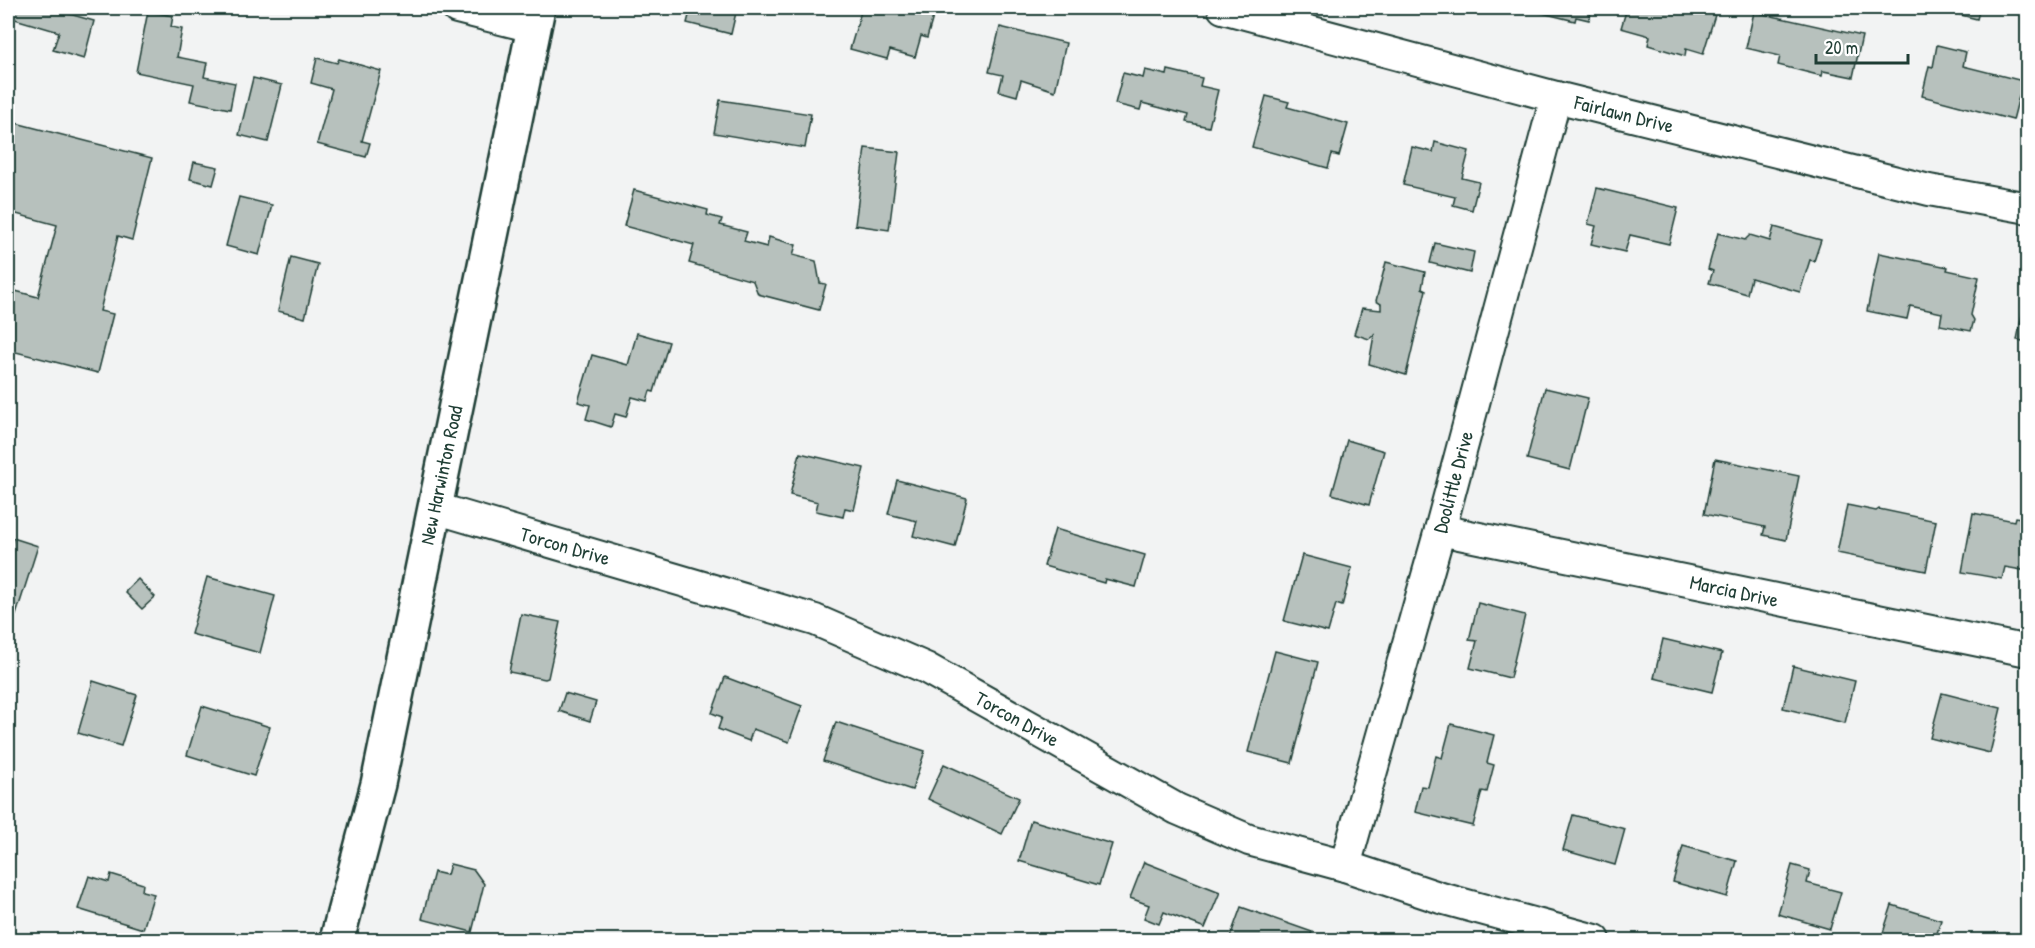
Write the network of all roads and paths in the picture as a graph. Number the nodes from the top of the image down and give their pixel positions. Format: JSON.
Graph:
{"nodes":[{"id":1,"x":457,"y":8,"type":"edge"},
{"id":2,"x":1223,"y":8,"type":"edge"},
{"id":3,"x":536,"y":17,"type":"edge"},
{"id":4,"x":1556,"y":96,"type":"junction"},
{"id":5,"x":2028,"y":208,"type":"edge"},
{"id":6,"x":435,"y":507,"type":"junction"},
{"id":7,"x":1440,"y":530,"type":"junction"},
{"id":8,"x":2028,"y":651,"type":"edge"},
{"id":9,"x":1345,"y":866,"type":"junction"},
{"id":10,"x":336,"y":940,"type":"edge"},
{"id":11,"x":1595,"y":940,"type":"edge"}],
"edges":[{"from":1,"to":3,"type":"street"},
{"from":2,"to":4,"type":"street","name":"Fairlawn Drive"},
{"from":3,"to":6,"type":"main road","name":"New Harwinton Road"},
{"from":4,"to":5,"type":"street","name":"Fairlawn Drive"},
{"from":4,"to":7,"type":"street","name":"Doolittle Drive"},
{"from":6,"to":9,"type":"street","name":"Torcon Drive"},
{"from":6,"to":10,"type":"main road","name":"New Harwinton Road"},
{"from":7,"to":8,"type":"street","name":"Marcia Drive"},
{"from":7,"to":9,"type":"street","name":"Doolittle Drive"},
{"from":9,"to":11,"type":"street","name":"Torcon Drive"}]}
